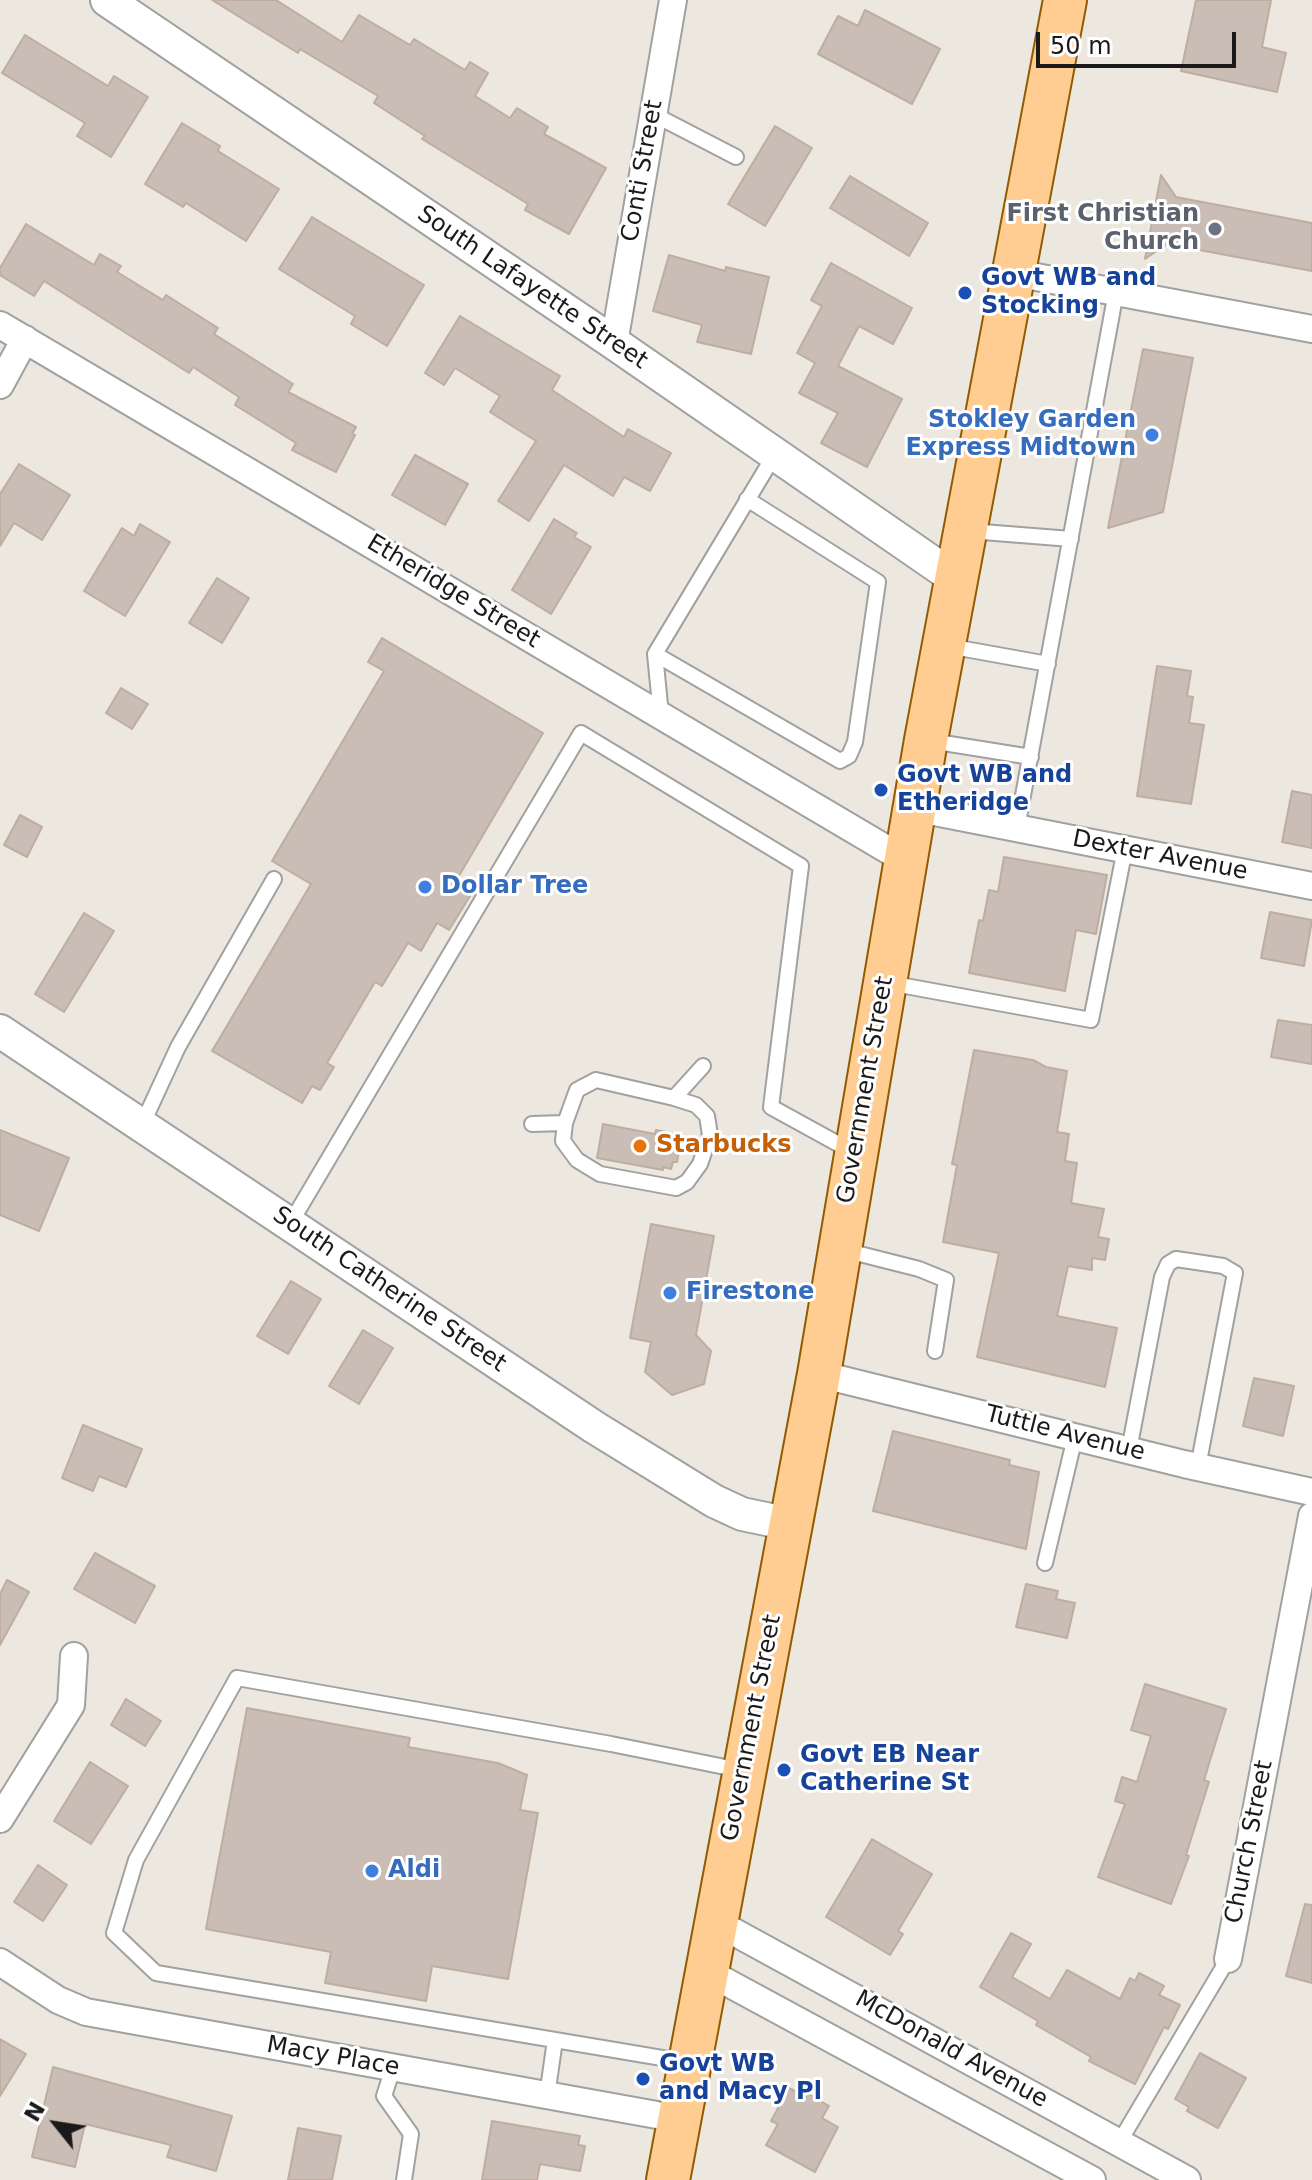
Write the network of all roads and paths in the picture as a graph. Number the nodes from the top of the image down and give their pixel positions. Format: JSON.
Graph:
{"nodes":[{"id":1,"x":107,"y":0,"type":"edge"},
{"id":2,"x":673,"y":0,"type":"edge"},
{"id":3,"x":1065,"y":0,"type":"edge"},
{"id":4,"x":653,"y":114,"type":"junction"},
{"id":5,"x":736,"y":157,"type":"dead end"},
{"id":6,"x":1015,"y":273,"type":"junction"},
{"id":7,"x":1116,"y":292,"type":"junction"},
{"id":8,"x":0,"y":325,"type":"edge"},
{"id":9,"x":1312,"y":329,"type":"edge"},
{"id":10,"x":25,"y":339,"type":"junction"},
{"id":11,"x":614,"y":343,"type":"junction"},
{"id":12,"x":0,"y":385,"type":"edge"},
{"id":13,"x":775,"y":454,"type":"junction"},
{"id":14,"x":747,"y":499,"type":"junction"},
{"id":15,"x":965,"y":531,"type":"junction"},
{"id":16,"x":1071,"y":539,"type":"junction"},
{"id":17,"x":956,"y":579,"type":"junction"},
{"id":18,"x":944,"y":646,"type":"junction"},
{"id":19,"x":655,"y":654,"type":"junction"},
{"id":20,"x":1048,"y":664,"type":"junction"},
{"id":21,"x":661,"y":715,"type":"junction"},
{"id":22,"x":926,"y":740,"type":"junction"},
{"id":23,"x":1031,"y":757,"type":"junction"},
{"id":24,"x":914,"y":808,"type":"junction"},
{"id":25,"x":1017,"y":828,"type":"junction"},
{"id":26,"x":1125,"y":849,"type":"junction"},
{"id":27,"x":905,"y":860,"type":"junction"},
{"id":28,"x":274,"y":879,"type":"dead end"},
{"id":29,"x":1312,"y":886,"type":"edge"},
{"id":30,"x":884,"y":983,"type":"junction"},
{"id":31,"x":0,"y":1031,"type":"edge"},
{"id":32,"x":703,"y":1066,"type":"dead end"},
{"id":33,"x":674,"y":1098,"type":"junction"},
{"id":34,"x":565,"y":1123,"type":"junction"},
{"id":35,"x":532,"y":1124,"type":"dead end"},
{"id":36,"x":142,"y":1125,"type":"junction"},
{"id":37,"x":856,"y":1153,"type":"junction"},
{"id":38,"x":289,"y":1224,"type":"junction"},
{"id":39,"x":840,"y":1249,"type":"junction"},
{"id":40,"x":935,"y":1351,"type":"dead end"},
{"id":41,"x":819,"y":1374,"type":"junction"},
{"id":42,"x":1075,"y":1437,"type":"junction"},
{"id":43,"x":1129,"y":1450,"type":"junction"},
{"id":44,"x":1198,"y":1467,"type":"junction"},
{"id":45,"x":1312,"y":1492,"type":"edge"},
{"id":46,"x":1312,"y":1516,"type":"edge"},
{"id":47,"x":790,"y":1524,"type":"junction"},
{"id":48,"x":1045,"y":1563,"type":"dead end"},
{"id":49,"x":74,"y":1656,"type":"dead end"},
{"id":50,"x":744,"y":1771,"type":"junction"},
{"id":51,"x":0,"y":1819,"type":"edge"},
{"id":52,"x":714,"y":1921,"type":"junction"},
{"id":53,"x":1228,"y":1959,"type":"joint"},
{"id":54,"x":0,"y":1962,"type":"edge"},
{"id":55,"x":706,"y":1971,"type":"junction"},
{"id":56,"x":555,"y":2040,"type":"junction"},
{"id":57,"x":689,"y":2062,"type":"junction"},
{"id":58,"x":393,"y":2068,"type":"junction"},
{"id":59,"x":547,"y":2096,"type":"junction"},
{"id":60,"x":679,"y":2119,"type":"junction"},
{"id":61,"x":1120,"y":2141,"type":"junction"},
{"id":62,"x":404,"y":2180,"type":"edge"},
{"id":63,"x":668,"y":2180,"type":"edge"},
{"id":64,"x":1092,"y":2180,"type":"edge"},
{"id":65,"x":1187,"y":2180,"type":"edge"}],
"edges":[{"from":1,"to":11,"type":"street","name":"South Lafayette Street"},
{"from":2,"to":4,"type":"street","name":"Conti Street"},
{"from":3,"to":6,"type":"main road","name":"Government Street"},
{"from":4,"to":5,"type":"lane"},
{"from":4,"to":11,"type":"street","name":"Conti Street"},
{"from":6,"to":7,"type":"street"},
{"from":6,"to":15,"type":"main road","name":"Government Street"},
{"from":7,"to":9,"type":"street"},
{"from":7,"to":16,"type":"lane"},
{"from":8,"to":10,"type":"street","name":"Etheridge Street"},
{"from":10,"to":12,"type":"street"},
{"from":10,"to":21,"type":"street","name":"Etheridge Street"},
{"from":11,"to":13,"type":"street","name":"South Lafayette Street"},
{"from":13,"to":14,"type":"lane"},
{"from":13,"to":17,"type":"street","name":"South Lafayette Street"},
{"from":14,"to":19,"type":"lane"},
{"from":14,"to":19,"type":"lane"},
{"from":15,"to":16,"type":"lane"},
{"from":15,"to":17,"type":"main road","name":"Government Street"},
{"from":16,"to":20,"type":"lane"},
{"from":17,"to":18,"type":"main road","name":"Government Street"},
{"from":18,"to":20,"type":"lane"},
{"from":18,"to":22,"type":"main road","name":"Government Street"},
{"from":19,"to":21,"type":"lane"},
{"from":20,"to":23,"type":"lane"},
{"from":21,"to":27,"type":"street","name":"Etheridge Street"},
{"from":22,"to":23,"type":"lane"},
{"from":22,"to":24,"type":"main road","name":"Government Street"},
{"from":23,"to":25,"type":"lane"},
{"from":24,"to":25,"type":"street","name":"Dexter Avenue"},
{"from":24,"to":27,"type":"main road","name":"Government Street"},
{"from":25,"to":26,"type":"street","name":"Dexter Avenue"},
{"from":26,"to":29,"type":"street","name":"Dexter Avenue"},
{"from":26,"to":30,"type":"lane"},
{"from":27,"to":30,"type":"main road","name":"Government Street"},
{"from":28,"to":36,"type":"lane"},
{"from":30,"to":37,"type":"main road","name":"Government Street"},
{"from":31,"to":36,"type":"street","name":"South Catherine Street"},
{"from":32,"to":33,"type":"lane"},
{"from":33,"to":34,"type":"lane"},
{"from":33,"to":34,"type":"lane"},
{"from":34,"to":35,"type":"lane"},
{"from":36,"to":38,"type":"street","name":"South Catherine Street"},
{"from":37,"to":38,"type":"lane"},
{"from":37,"to":39,"type":"main road","name":"Government Street"},
{"from":38,"to":47,"type":"street","name":"South Catherine Street"},
{"from":39,"to":40,"type":"lane"},
{"from":39,"to":41,"type":"main road","name":"Government Street"},
{"from":41,"to":42,"type":"street","name":"Tuttle Avenue"},
{"from":41,"to":47,"type":"main road","name":"Government Street"},
{"from":42,"to":43,"type":"street","name":"Tuttle Avenue"},
{"from":42,"to":48,"type":"lane"},
{"from":43,"to":44,"type":"street","name":"Tuttle Avenue"},
{"from":43,"to":44,"type":"lane"},
{"from":44,"to":45,"type":"street","name":"Tuttle Avenue"},
{"from":46,"to":53,"type":"street","name":"Church Street"},
{"from":47,"to":50,"type":"main road","name":"Government Street"},
{"from":49,"to":51,"type":"street"},
{"from":50,"to":52,"type":"main road","name":"Government Street"},
{"from":50,"to":56,"type":"lane"},
{"from":52,"to":55,"type":"main road","name":"Government Street"},
{"from":52,"to":61,"type":"street","name":"McDonald Avenue"},
{"from":53,"to":61,"type":"lane","name":"Church Street"},
{"from":54,"to":58,"type":"street","name":"Macy Place"},
{"from":55,"to":57,"type":"main road","name":"Government Street"},
{"from":55,"to":64,"type":"street","name":"McDonald Avenue"},
{"from":56,"to":57,"type":"lane"},
{"from":56,"to":59,"type":"lane"},
{"from":57,"to":60,"type":"main road","name":"Government Street"},
{"from":58,"to":59,"type":"street","name":"Macy Place"},
{"from":58,"to":62,"type":"lane"},
{"from":59,"to":60,"type":"street","name":"Macy Place"},
{"from":60,"to":63,"type":"main road","name":"Government Street"},
{"from":61,"to":65,"type":"street","name":"McDonald Avenue"}]}
